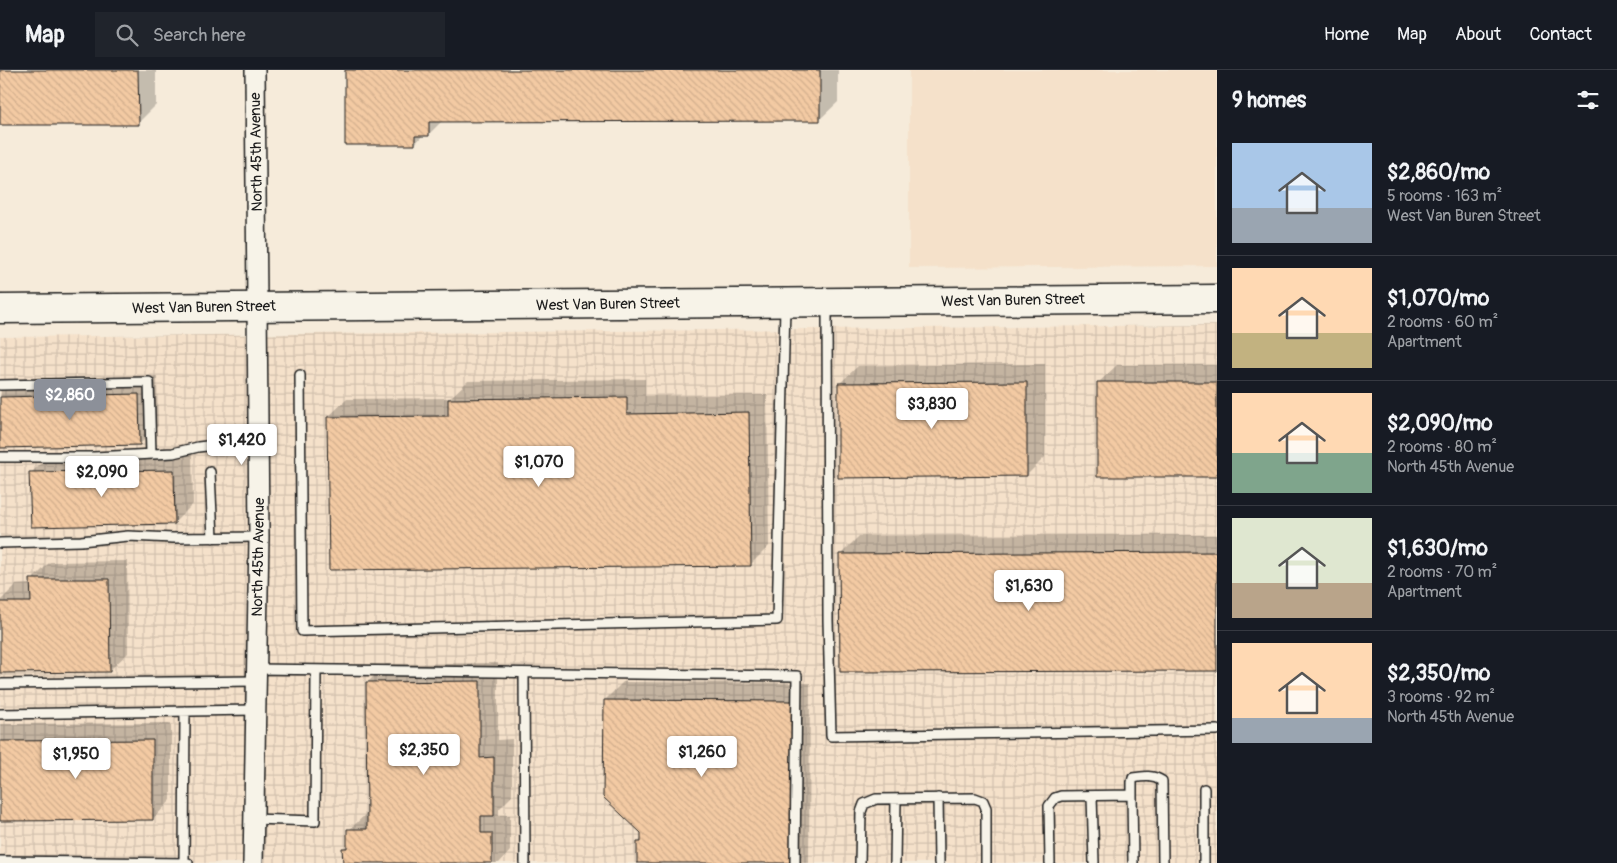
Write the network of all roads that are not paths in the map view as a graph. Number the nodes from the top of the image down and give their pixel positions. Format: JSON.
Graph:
{"nodes":[{"id":1,"x":255,"y":70,"type":"edge"},
{"id":2,"x":1217,"y":299,"type":"edge"},
{"id":3,"x":785,"y":302,"type":"junction"},
{"id":4,"x":827,"y":302,"type":"junction"},
{"id":5,"x":257,"y":306,"type":"junction"},
{"id":6,"x":0,"y":309,"type":"edge"},
{"id":7,"x":300,"y":375,"type":"dead end"},
{"id":8,"x":0,"y":385,"type":"edge"},
{"id":9,"x":258,"y":440,"type":"junction"},
{"id":10,"x":151,"y":454,"type":"junction"},
{"id":11,"x":0,"y":457,"type":"edge"},
{"id":12,"x":210,"y":472,"type":"dead end"},
{"id":13,"x":259,"y":537,"type":"junction"},
{"id":14,"x":213,"y":538,"type":"junction"},
{"id":15,"x":0,"y":543,"type":"edge"},
{"id":16,"x":316,"y":670,"type":"junction"},
{"id":17,"x":524,"y":673,"type":"junction"},
{"id":18,"x":256,"y":675,"type":"junction"},
{"id":19,"x":0,"y":684,"type":"edge"},
{"id":20,"x":255,"y":710,"type":"junction"},
{"id":21,"x":185,"y":711,"type":"junction"},
{"id":22,"x":0,"y":714,"type":"edge"},
{"id":23,"x":1217,"y":730,"type":"edge"},
{"id":24,"x":1204,"y":789,"type":"dead end"},
{"id":25,"x":1132,"y":795,"type":"junction"},
{"id":26,"x":1092,"y":796,"type":"junction"},
{"id":27,"x":938,"y":798,"type":"junction"},
{"id":28,"x":896,"y":799,"type":"junction"},
{"id":29,"x":253,"y":819,"type":"junction"},
{"id":30,"x":0,"y":861,"type":"edge"},
{"id":31,"x":186,"y":863,"type":"edge"},
{"id":32,"x":252,"y":863,"type":"edge"},
{"id":33,"x":525,"y":863,"type":"edge"},
{"id":34,"x":796,"y":863,"type":"edge"},
{"id":35,"x":860,"y":863,"type":"edge"},
{"id":36,"x":895,"y":863,"type":"edge"},
{"id":37,"x":939,"y":863,"type":"edge"},
{"id":38,"x":986,"y":863,"type":"edge"},
{"id":39,"x":1050,"y":863,"type":"edge"},
{"id":40,"x":1094,"y":863,"type":"edge"},
{"id":41,"x":1133,"y":863,"type":"edge"},
{"id":42,"x":1163,"y":863,"type":"edge"},
{"id":43,"x":1204,"y":863,"type":"edge"}],
"edges":[{"from":1,"to":5,"type":"street","name":"North 45th Avenue"},
{"from":2,"to":4,"type":"main road","name":"West Van Buren Street"},
{"from":3,"to":4,"type":"main road","name":"West Van Buren Street"},
{"from":3,"to":5,"type":"main road","name":"West Van Buren Street"},
{"from":3,"to":7,"type":"lane"},
{"from":4,"to":23,"type":"lane"},
{"from":5,"to":6,"type":"main road","name":"West Van Buren Street"},
{"from":5,"to":9,"type":"street","name":"North 45th Avenue"},
{"from":8,"to":10,"type":"lane"},
{"from":9,"to":10,"type":"lane"},
{"from":9,"to":13,"type":"street","name":"North 45th Avenue"},
{"from":10,"to":11,"type":"lane"},
{"from":12,"to":14,"type":"lane"},
{"from":13,"to":14,"type":"lane"},
{"from":13,"to":18,"type":"street","name":"North 45th Avenue"},
{"from":14,"to":15,"type":"lane"},
{"from":16,"to":17,"type":"lane"},
{"from":16,"to":18,"type":"lane"},
{"from":16,"to":29,"type":"lane"},
{"from":17,"to":33,"type":"lane"},
{"from":17,"to":34,"type":"lane"},
{"from":18,"to":19,"type":"lane"},
{"from":18,"to":20,"type":"street","name":"North 45th Avenue"},
{"from":20,"to":21,"type":"lane"},
{"from":20,"to":29,"type":"street","name":"North 45th Avenue"},
{"from":21,"to":22,"type":"lane"},
{"from":21,"to":31,"type":"lane"},
{"from":24,"to":43,"type":"lane"},
{"from":25,"to":26,"type":"lane"},
{"from":25,"to":41,"type":"lane"},
{"from":25,"to":42,"type":"lane"},
{"from":26,"to":39,"type":"lane"},
{"from":26,"to":40,"type":"lane"},
{"from":27,"to":28,"type":"lane"},
{"from":27,"to":37,"type":"lane"},
{"from":27,"to":38,"type":"lane"},
{"from":28,"to":35,"type":"lane"},
{"from":28,"to":36,"type":"lane"},
{"from":29,"to":32,"type":"street","name":"North 45th Avenue"},
{"from":30,"to":31,"type":"lane"}]}
